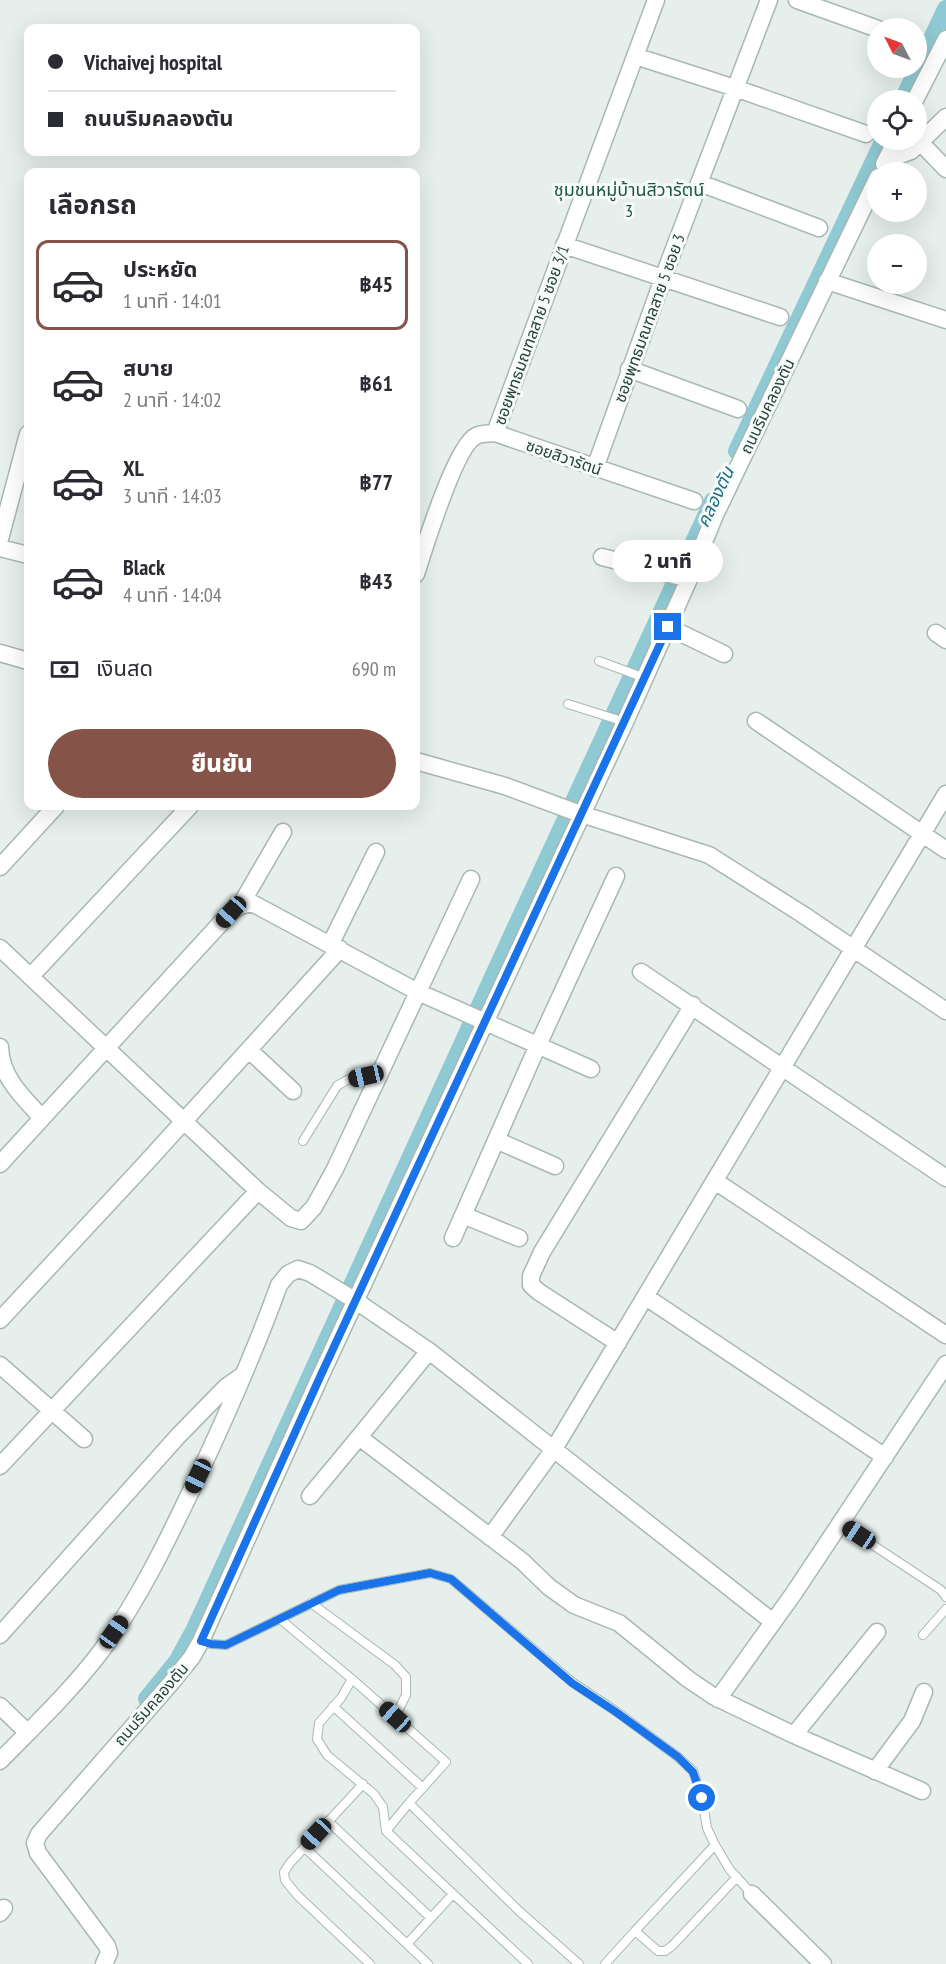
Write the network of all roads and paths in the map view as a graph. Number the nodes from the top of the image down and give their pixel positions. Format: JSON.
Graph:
{"nodes":[{"id":1,"x":656,"y":0,"type":"edge"},
{"id":2,"x":769,"y":0,"type":"edge"},
{"id":3,"x":797,"y":0,"type":"edge"},
{"id":4,"x":867,"y":25,"type":"edge"},
{"id":5,"x":946,"y":39,"type":"edge"},
{"id":6,"x":635,"y":56,"type":"junction"},
{"id":7,"x":735,"y":88,"type":"junction"},
{"id":8,"x":920,"y":90,"type":"edge"},
{"id":9,"x":946,"y":117,"type":"edge"},
{"id":10,"x":866,"y":134,"type":"dead end"},
{"id":11,"x":927,"y":135,"type":"edge"},
{"id":12,"x":927,"y":149,"type":"edge"},
{"id":13,"x":912,"y":150,"type":"edge"},
{"id":14,"x":890,"y":162,"type":"edge"},
{"id":15,"x":946,"y":169,"type":"edge"},
{"id":16,"x":700,"y":183,"type":"junction"},
{"id":17,"x":867,"y":200,"type":"edge"},
{"id":18,"x":819,"y":228,"type":"dead end"},
{"id":19,"x":564,"y":245,"type":"junction"},
{"id":20,"x":663,"y":277,"type":"junction"},
{"id":21,"x":827,"y":282,"type":"junction"},
{"id":22,"x":780,"y":317,"type":"dead end"},
{"id":23,"x":946,"y":320,"type":"edge"},
{"id":24,"x":629,"y":369,"type":"junction"},
{"id":25,"x":738,"y":409,"type":"dead end"},
{"id":26,"x":495,"y":433,"type":"junction"},
{"id":27,"x":24,"y":449,"type":"edge"},
{"id":28,"x":595,"y":468,"type":"junction"},
{"id":29,"x":694,"y":501,"type":"dead end"},
{"id":30,"x":0,"y":539,"type":"edge"},
{"id":31,"x":0,"y":548,"type":"edge"},
{"id":32,"x":24,"y":554,"type":"edge"},
{"id":33,"x":602,"y":557,"type":"dead end"},
{"id":34,"x":420,"y":562,"type":"edge"},
{"id":35,"x":680,"y":577,"type":"junction"},
{"id":36,"x":668,"y":627,"type":"junction"},
{"id":37,"x":0,"y":653,"type":"edge"},
{"id":38,"x":724,"y":654,"type":"dead end"},
{"id":39,"x":24,"y":660,"type":"edge"},
{"id":40,"x":599,"y":662,"type":"dead end"},
{"id":41,"x":641,"y":677,"type":"junction"},
{"id":42,"x":568,"y":704,"type":"dead end"},
{"id":43,"x":622,"y":721,"type":"junction"},
{"id":44,"x":756,"y":722,"type":"dead end"},
{"id":45,"x":420,"y":762,"type":"edge"},
{"id":46,"x":946,"y":794,"type":"edge"},
{"id":47,"x":52,"y":810,"type":"edge"},
{"id":48,"x":186,"y":810,"type":"edge"},
{"id":49,"x":578,"y":813,"type":"junction"},
{"id":50,"x":283,"y":832,"type":"dead end"},
{"id":51,"x":922,"y":833,"type":"junction"},
{"id":52,"x":946,"y":850,"type":"edge"},
{"id":53,"x":376,"y":852,"type":"dead end"},
{"id":54,"x":0,"y":867,"type":"edge"},
{"id":55,"x":616,"y":876,"type":"dead end"},
{"id":56,"x":471,"y":879,"type":"dead end"},
{"id":57,"x":240,"y":906,"type":"junction"},
{"id":58,"x":335,"y":947,"type":"junction"},
{"id":59,"x":0,"y":948,"type":"edge"},
{"id":60,"x":854,"y":949,"type":"junction"},
{"id":61,"x":641,"y":972,"type":"dead end"},
{"id":62,"x":32,"y":976,"type":"junction"},
{"id":63,"x":418,"y":992,"type":"junction"},
{"id":64,"x":693,"y":1005,"type":"junction"},
{"id":65,"x":946,"y":1011,"type":"edge"},
{"id":66,"x":478,"y":1020,"type":"junction"},
{"id":67,"x":538,"y":1045,"type":"junction"},
{"id":68,"x":0,"y":1047,"type":"edge"},
{"id":69,"x":107,"y":1048,"type":"junction"},
{"id":70,"x":249,"y":1050,"type":"junction"},
{"id":71,"x":783,"y":1066,"type":"junction"},
{"id":72,"x":591,"y":1069,"type":"dead end"},
{"id":73,"x":380,"y":1073,"type":"junction"},
{"id":74,"x":293,"y":1091,"type":"dead end"},
{"id":75,"x":42,"y":1118,"type":"junction"},
{"id":76,"x":184,"y":1121,"type":"junction"},
{"id":77,"x":496,"y":1140,"type":"junction"},
{"id":78,"x":303,"y":1141,"type":"dead end"},
{"id":79,"x":0,"y":1164,"type":"edge"},
{"id":80,"x":555,"y":1166,"type":"dead end"},
{"id":81,"x":946,"y":1178,"type":"edge"},
{"id":82,"x":715,"y":1181,"type":"junction"},
{"id":83,"x":258,"y":1191,"type":"junction"},
{"id":84,"x":463,"y":1215,"type":"junction"},
{"id":85,"x":453,"y":1238,"type":"dead end"},
{"id":86,"x":519,"y":1238,"type":"dead end"},
{"id":87,"x":646,"y":1297,"type":"junction"},
{"id":88,"x":352,"y":1299,"type":"junction"},
{"id":89,"x":0,"y":1320,"type":"edge"},
{"id":90,"x":946,"y":1335,"type":"edge"},
{"id":91,"x":618,"y":1343,"type":"junction"},
{"id":92,"x":429,"y":1351,"type":"junction"},
{"id":93,"x":946,"y":1364,"type":"edge"},
{"id":94,"x":0,"y":1365,"type":"edge"},
{"id":95,"x":244,"y":1375,"type":"junction"},
{"id":96,"x":51,"y":1411,"type":"junction"},
{"id":97,"x":359,"y":1437,"type":"junction"},
{"id":98,"x":84,"y":1439,"type":"dead end"},
{"id":99,"x":554,"y":1449,"type":"junction"},
{"id":100,"x":885,"y":1457,"type":"junction"},
{"id":101,"x":0,"y":1466,"type":"edge"},
{"id":102,"x":310,"y":1496,"type":"dead end"},
{"id":103,"x":841,"y":1524,"type":"junction"},
{"id":104,"x":490,"y":1537,"type":"junction"},
{"id":105,"x":946,"y":1597,"type":"edge"},
{"id":106,"x":311,"y":1603,"type":"junction"},
{"id":107,"x":946,"y":1609,"type":"edge"},
{"id":108,"x":280,"y":1619,"type":"junction"},
{"id":109,"x":773,"y":1622,"type":"junction"},
{"id":110,"x":877,"y":1632,"type":"dead end"},
{"id":111,"x":0,"y":1635,"type":"edge"},
{"id":112,"x":923,"y":1635,"type":"dead end"},
{"id":113,"x":201,"y":1641,"type":"junction"},
{"id":114,"x":352,"y":1678,"type":"junction"},
{"id":115,"x":924,"y":1692,"type":"dead end"},
{"id":116,"x":718,"y":1699,"type":"junction"},
{"id":117,"x":0,"y":1706,"type":"edge"},
{"id":118,"x":333,"y":1706,"type":"junction"},
{"id":119,"x":395,"y":1717,"type":"junction"},
{"id":120,"x":28,"y":1732,"type":"junction"},
{"id":121,"x":794,"y":1735,"type":"junction"},
{"id":122,"x":0,"y":1761,"type":"edge"},
{"id":123,"x":875,"y":1771,"type":"junction"},
{"id":124,"x":363,"y":1784,"type":"junction"},
{"id":125,"x":423,"y":1788,"type":"junction"},
{"id":126,"x":921,"y":1791,"type":"dead end"},
{"id":127,"x":410,"y":1803,"type":"junction"},
{"id":128,"x":328,"y":1821,"type":"junction"},
{"id":129,"x":386,"y":1831,"type":"junction"},
{"id":130,"x":715,"y":1845,"type":"junction"},
{"id":131,"x":304,"y":1847,"type":"junction"},
{"id":132,"x":737,"y":1877,"type":"junction"},
{"id":133,"x":453,"y":1894,"type":"junction"},
{"id":134,"x":752,"y":1894,"type":"joint"},
{"id":135,"x":431,"y":1918,"type":"junction"},
{"id":136,"x":635,"y":1931,"type":"junction"},
{"id":137,"x":407,"y":1944,"type":"junction"},
{"id":138,"x":104,"y":1964,"type":"edge"},
{"id":139,"x":370,"y":1964,"type":"edge"},
{"id":140,"x":428,"y":1964,"type":"edge"},
{"id":141,"x":528,"y":1964,"type":"edge"},
{"id":142,"x":579,"y":1964,"type":"edge"},
{"id":143,"x":605,"y":1964,"type":"edge"},
{"id":144,"x":823,"y":1964,"type":"edge"}],
"edges":[{"from":1,"to":6,"type":"street","name":"ซอยพุทธมณฑลสาย 5 ซอย 3/1"},
{"from":2,"to":7,"type":"street","name":"ซอยพุทธมณฑลสาย 5 ซอย 3"},
{"from":3,"to":4,"type":"street"},
{"from":5,"to":8,"type":"street"},
{"from":6,"to":7,"type":"street"},
{"from":6,"to":19,"type":"street","name":"ซอยพุทธมณฑลสาย 5 ซอย 3/1"},
{"from":7,"to":10,"type":"street"},
{"from":7,"to":16,"type":"street","name":"ซอยพุทธมณฑลสาย 5 ซอย 3"},
{"from":9,"to":11,"type":"street"},
{"from":12,"to":15,"type":"street"},
{"from":13,"to":14,"type":"street"},
{"from":16,"to":18,"type":"street"},
{"from":16,"to":20,"type":"street","name":"ซอยพุทธมณฑลสาย 5 ซอย 3"},
{"from":17,"to":21,"type":"street","name":"ถนนริมคลองตัน"},
{"from":19,"to":20,"type":"street"},
{"from":19,"to":26,"type":"street","name":"ซอยพุทธมณฑลสาย 5 ซอย 3/1"},
{"from":20,"to":22,"type":"street"},
{"from":20,"to":24,"type":"street","name":"ซอยพุทธมณฑลสาย 5 ซอย 3"},
{"from":21,"to":23,"type":"street"},
{"from":21,"to":35,"type":"street","name":"ถนนริมคลองตัน"},
{"from":24,"to":25,"type":"street"},
{"from":24,"to":28,"type":"street","name":"ซอยพุทธมณฑลสาย 5 ซอย 3"},
{"from":26,"to":28,"type":"street","name":"ซอยสิวารัตน์"},
{"from":26,"to":34,"type":"street"},
{"from":27,"to":30,"type":"street"},
{"from":28,"to":29,"type":"street","name":"ซอยสิวารัตน์"},
{"from":31,"to":32,"type":"street"},
{"from":33,"to":35,"type":"street"},
{"from":35,"to":36,"type":"street","name":"ถนนริมคลองตัน"},
{"from":36,"to":38,"type":"street"},
{"from":36,"to":41,"type":"street","name":"ถนนริมคลองตัน"},
{"from":37,"to":39,"type":"street"},
{"from":40,"to":41,"type":"lane"},
{"from":41,"to":43,"type":"street","name":"ถนนริมคลองตัน"},
{"from":42,"to":43,"type":"lane"},
{"from":43,"to":49,"type":"street","name":"ถนนริมคลองตัน"},
{"from":44,"to":51,"type":"street"},
{"from":45,"to":49,"type":"street"},
{"from":46,"to":51,"type":"street"},
{"from":47,"to":54,"type":"street"},
{"from":48,"to":62,"type":"street"},
{"from":49,"to":60,"type":"street"},
{"from":49,"to":66,"type":"street","name":"ถนนริมคลองตัน"},
{"from":50,"to":57,"type":"street"},
{"from":51,"to":52,"type":"street"},
{"from":51,"to":60,"type":"street"},
{"from":53,"to":58,"type":"street"},
{"from":55,"to":67,"type":"street"},
{"from":56,"to":63,"type":"street"},
{"from":57,"to":58,"type":"street"},
{"from":57,"to":69,"type":"street"},
{"from":58,"to":63,"type":"street"},
{"from":58,"to":70,"type":"street"},
{"from":59,"to":62,"type":"street"},
{"from":60,"to":65,"type":"street"},
{"from":60,"to":71,"type":"street"},
{"from":61,"to":64,"type":"street"},
{"from":62,"to":69,"type":"street"},
{"from":63,"to":66,"type":"street"},
{"from":63,"to":73,"type":"street"},
{"from":64,"to":71,"type":"street"},
{"from":64,"to":91,"type":"street"},
{"from":66,"to":67,"type":"street"},
{"from":66,"to":88,"type":"street","name":"ถนนริมคลองตัน"},
{"from":67,"to":72,"type":"street"},
{"from":67,"to":77,"type":"street"},
{"from":68,"to":75,"type":"street"},
{"from":69,"to":75,"type":"street"},
{"from":69,"to":76,"type":"street"},
{"from":70,"to":74,"type":"street"},
{"from":70,"to":76,"type":"street"},
{"from":71,"to":81,"type":"street"},
{"from":71,"to":82,"type":"street"},
{"from":73,"to":78,"type":"lane"},
{"from":73,"to":83,"type":"street"},
{"from":75,"to":79,"type":"street"},
{"from":76,"to":83,"type":"street"},
{"from":76,"to":89,"type":"street"},
{"from":77,"to":80,"type":"street"},
{"from":77,"to":84,"type":"street"},
{"from":82,"to":87,"type":"street"},
{"from":82,"to":90,"type":"street"},
{"from":83,"to":96,"type":"street"},
{"from":84,"to":85,"type":"street"},
{"from":84,"to":86,"type":"street"},
{"from":87,"to":91,"type":"street"},
{"from":87,"to":100,"type":"street"},
{"from":88,"to":92,"type":"street"},
{"from":88,"to":95,"type":"street"},
{"from":88,"to":113,"type":"street","name":"ถนนริมคลองตัน"},
{"from":91,"to":99,"type":"street"},
{"from":92,"to":97,"type":"street"},
{"from":92,"to":99,"type":"street"},
{"from":93,"to":100,"type":"street"},
{"from":94,"to":96,"type":"street"},
{"from":95,"to":111,"type":"street"},
{"from":95,"to":120,"type":"street"},
{"from":96,"to":98,"type":"street"},
{"from":96,"to":101,"type":"street"},
{"from":97,"to":102,"type":"street"},
{"from":97,"to":104,"type":"street"},
{"from":99,"to":104,"type":"street"},
{"from":99,"to":109,"type":"street"},
{"from":100,"to":103,"type":"street"},
{"from":103,"to":105,"type":"lane"},
{"from":103,"to":109,"type":"street"},
{"from":104,"to":116,"type":"street"},
{"from":106,"to":108,"type":"lane"},
{"from":106,"to":119,"type":"lane"},
{"from":106,"to":130,"type":"lane"},
{"from":107,"to":112,"type":"lane"},
{"from":108,"to":113,"type":"lane"},
{"from":108,"to":114,"type":"lane"},
{"from":109,"to":116,"type":"street"},
{"from":110,"to":121,"type":"street"},
{"from":113,"to":138,"type":"street","name":"ถนนริมคลองตัน"},
{"from":114,"to":118,"type":"lane"},
{"from":114,"to":119,"type":"lane"},
{"from":115,"to":123,"type":"street"},
{"from":116,"to":121,"type":"street"},
{"from":117,"to":120,"type":"street"},
{"from":118,"to":124,"type":"lane"},
{"from":118,"to":125,"type":"lane"},
{"from":119,"to":125,"type":"lane"},
{"from":120,"to":122,"type":"street"},
{"from":121,"to":123,"type":"street"},
{"from":123,"to":126,"type":"street"},
{"from":124,"to":128,"type":"lane"},
{"from":124,"to":129,"type":"lane"},
{"from":125,"to":127,"type":"lane"},
{"from":127,"to":129,"type":"lane"},
{"from":127,"to":142,"type":"lane"},
{"from":128,"to":131,"type":"lane"},
{"from":128,"to":135,"type":"lane"},
{"from":129,"to":133,"type":"lane"},
{"from":130,"to":132,"type":"lane"},
{"from":130,"to":136,"type":"lane"},
{"from":131,"to":137,"type":"lane"},
{"from":131,"to":139,"type":"lane"},
{"from":132,"to":134,"type":"lane"},
{"from":132,"to":136,"type":"lane"},
{"from":133,"to":135,"type":"lane"},
{"from":133,"to":141,"type":"lane"},
{"from":134,"to":144,"type":"street"},
{"from":135,"to":137,"type":"lane"},
{"from":136,"to":143,"type":"lane"},
{"from":137,"to":140,"type":"lane"}]}
